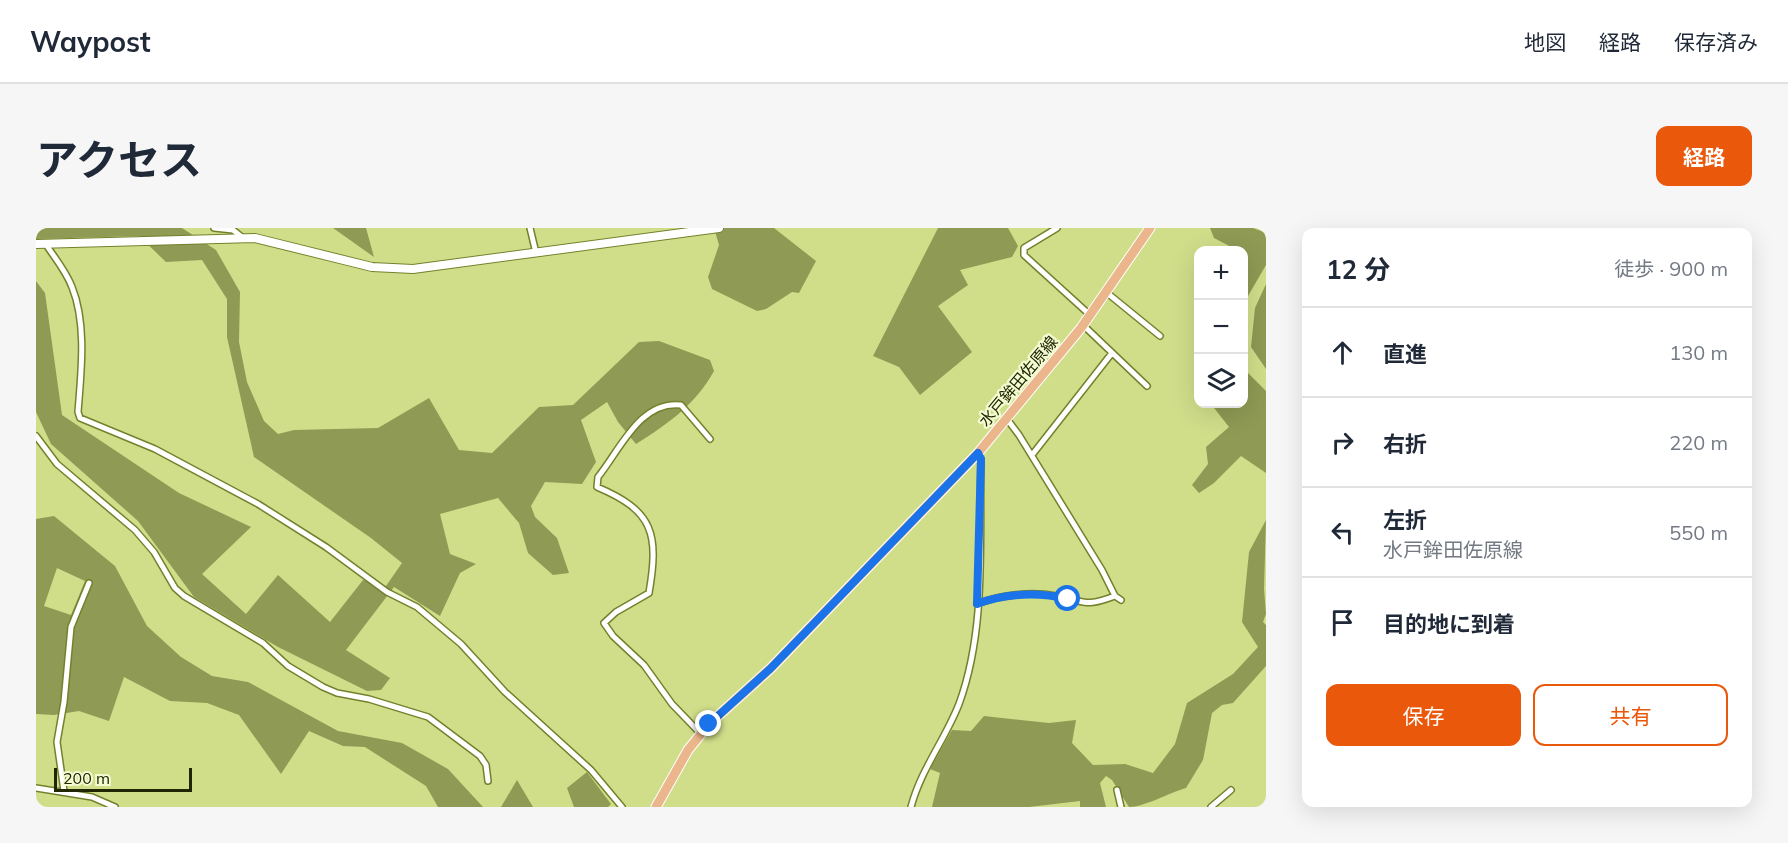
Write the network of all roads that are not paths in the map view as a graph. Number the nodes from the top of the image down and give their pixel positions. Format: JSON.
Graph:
{"nodes":[{"id":1,"x":214,"y":228,"type":"edge"},
{"id":2,"x":530,"y":228,"type":"edge"},
{"id":3,"x":719,"y":228,"type":"edge"},
{"id":4,"x":1057,"y":228,"type":"edge"},
{"id":5,"x":1150,"y":228,"type":"edge"},
{"id":6,"x":243,"y":238,"type":"junction"},
{"id":7,"x":45,"y":243,"type":"junction"},
{"id":8,"x":36,"y":244,"type":"edge"},
{"id":9,"x":536,"y":253,"type":"junction"},
{"id":10,"x":1105,"y":292,"type":"junction"},
{"id":11,"x":1090,"y":315,"type":"junction"},
{"id":12,"x":1083,"y":325,"type":"junction"},
{"id":13,"x":1160,"y":336,"type":"dead end"},
{"id":14,"x":1112,"y":352,"type":"junction"},
{"id":15,"x":1147,"y":386,"type":"dead end"},
{"id":16,"x":1006,"y":419,"type":"junction"},
{"id":17,"x":36,"y":436,"type":"edge"},
{"id":18,"x":710,"y":439,"type":"dead end"},
{"id":19,"x":978,"y":453,"type":"junction"},
{"id":20,"x":1032,"y":455,"type":"junction"},
{"id":21,"x":89,"y":583,"type":"dead end"},
{"id":22,"x":1115,"y":596,"type":"junction"},
{"id":23,"x":1121,"y":600,"type":"dead end"},
{"id":24,"x":977,"y":604,"type":"junction"},
{"id":25,"x":700,"y":733,"type":"junction"},
{"id":26,"x":488,"y":781,"type":"dead end"},
{"id":27,"x":36,"y":788,"type":"edge"},
{"id":28,"x":1117,"y":790,"type":"dead end"},
{"id":29,"x":1231,"y":790,"type":"dead end"},
{"id":30,"x":64,"y":791,"type":"junction"},
{"id":31,"x":115,"y":807,"type":"edge"},
{"id":32,"x":622,"y":807,"type":"edge"},
{"id":33,"x":657,"y":807,"type":"edge"},
{"id":34,"x":911,"y":807,"type":"edge"},
{"id":35,"x":1121,"y":807,"type":"edge"},
{"id":36,"x":1211,"y":807,"type":"edge"}],
"edges":[{"from":1,"to":6,"type":"street"},
{"from":2,"to":9,"type":"street"},
{"from":3,"to":9,"type":"street"},
{"from":4,"to":11,"type":"street"},
{"from":5,"to":10,"type":"main road","name":"水戸鉾田佐原線"},
{"from":6,"to":7,"type":"street"},
{"from":6,"to":9,"type":"street"},
{"from":7,"to":8,"type":"street"},
{"from":7,"to":32,"type":"street"},
{"from":10,"to":11,"type":"main road","name":"水戸鉾田佐原線"},
{"from":10,"to":13,"type":"street"},
{"from":11,"to":12,"type":"main road","name":"水戸鉾田佐原線"},
{"from":12,"to":14,"type":"street"},
{"from":12,"to":16,"type":"main road","name":"水戸鉾田佐原線"},
{"from":14,"to":15,"type":"street"},
{"from":14,"to":20,"type":"street"},
{"from":16,"to":19,"type":"main road","name":"水戸鉾田佐原線"},
{"from":16,"to":20,"type":"street"},
{"from":17,"to":26,"type":"street"},
{"from":18,"to":25,"type":"street"},
{"from":19,"to":24,"type":"street"},
{"from":19,"to":25,"type":"main road","name":"水戸鉾田佐原線"},
{"from":20,"to":22,"type":"street"},
{"from":21,"to":30,"type":"street"},
{"from":22,"to":23,"type":"street"},
{"from":22,"to":24,"type":"street"},
{"from":24,"to":34,"type":"street"},
{"from":25,"to":33,"type":"main road","name":"水戸鉾田佐原線"},
{"from":27,"to":30,"type":"street"},
{"from":28,"to":35,"type":"street"},
{"from":29,"to":36,"type":"street"},
{"from":30,"to":31,"type":"street"}]}
